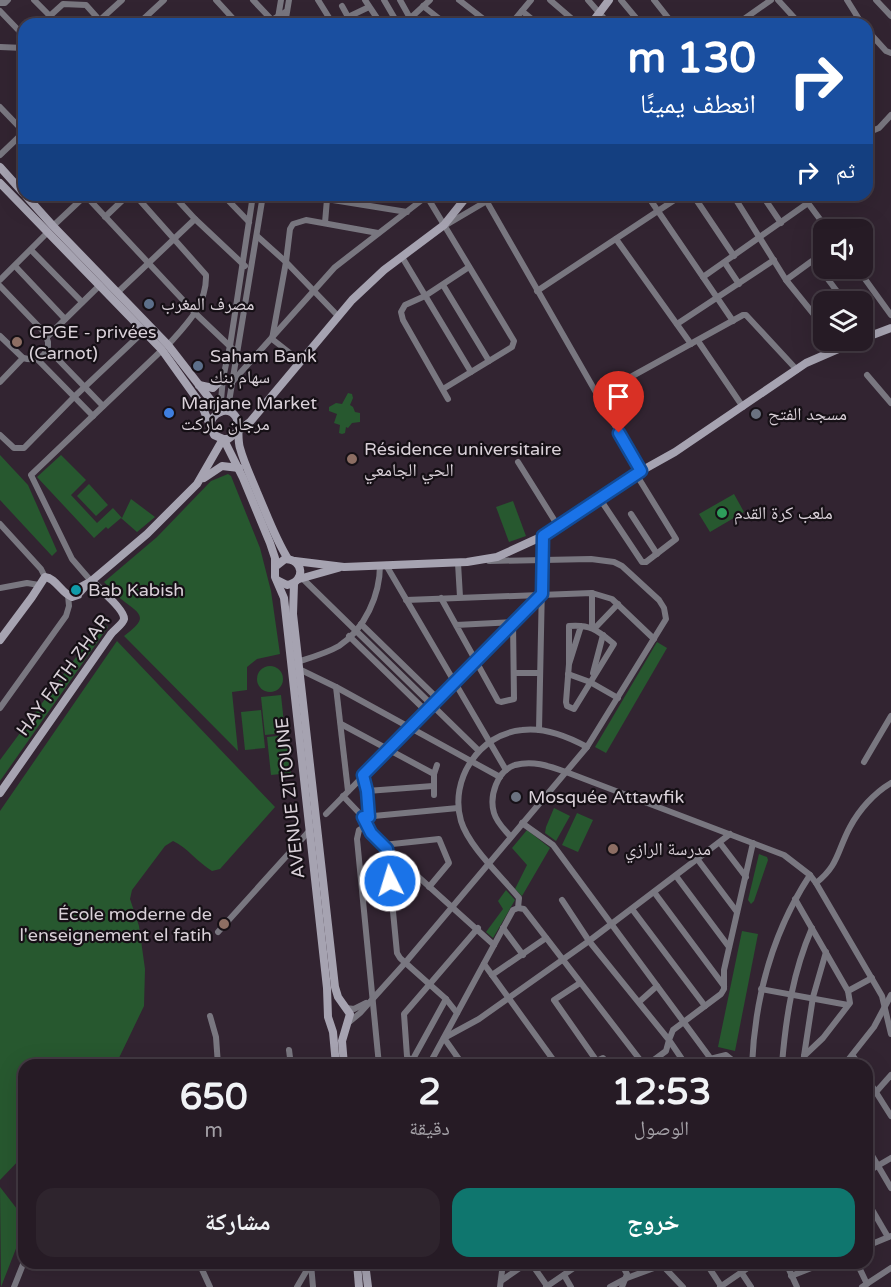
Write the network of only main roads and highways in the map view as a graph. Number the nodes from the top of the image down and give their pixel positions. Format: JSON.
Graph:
{"nodes":[{"id":1,"x":609,"y":0,"type":"edge"},
{"id":2,"x":596,"y":18,"type":"edge"},
{"id":3,"x":0,"y":167,"type":"edge"},
{"id":4,"x":1,"y":187,"type":"edge"},
{"id":5,"x":18,"y":189,"type":"edge"},
{"id":6,"x":27,"y":201,"type":"edge"},
{"id":7,"x":463,"y":201,"type":"edge"},
{"id":8,"x":50,"y":229,"type":"junction"},
{"id":9,"x":891,"y":328,"type":"edge"},
{"id":10,"x":873,"y":335,"type":"edge"},
{"id":11,"x":165,"y":348,"type":"junction"},
{"id":12,"x":826,"y":351,"type":"edge"},
{"id":13,"x":223,"y":378,"type":"road end"},
{"id":14,"x":199,"y":385,"type":"junction"},
{"id":15,"x":219,"y":412,"type":"junction"},
{"id":16,"x":233,"y":414,"type":"junction"},
{"id":17,"x":257,"y":414,"type":"junction"},
{"id":18,"x":211,"y":429,"type":"junction"},
{"id":19,"x":237,"y":432,"type":"junction"},
{"id":20,"x":224,"y":440,"type":"junction"},
{"id":21,"x":214,"y":454,"type":"junction"},
{"id":22,"x":239,"y":468,"type":"junction"},
{"id":23,"x":197,"y":484,"type":"junction"},
{"id":24,"x":292,"y":560,"type":"junction"},
{"id":25,"x":276,"y":566,"type":"junction"},
{"id":26,"x":344,"y":567,"type":"junction"},
{"id":27,"x":277,"y":580,"type":"junction"},
{"id":28,"x":298,"y":580,"type":"junction"},
{"id":29,"x":90,"y":582,"type":"junction"},
{"id":30,"x":0,"y":640,"type":"edge"},
{"id":31,"x":0,"y":793,"type":"edge"},
{"id":32,"x":346,"y":1007,"type":"junction"},
{"id":33,"x":329,"y":1017,"type":"junction"},
{"id":34,"x":347,"y":1024,"type":"junction"},
{"id":35,"x":335,"y":1059,"type":"edge"},
{"id":36,"x":344,"y":1059,"type":"edge"},
{"id":37,"x":358,"y":1269,"type":"edge"},
{"id":38,"x":366,"y":1269,"type":"edge"},
{"id":39,"x":359,"y":1287,"type":"edge"},
{"id":40,"x":368,"y":1287,"type":"edge"}],
"edges":[{"from":1,"to":2,"type":"main road"},
{"from":3,"to":5,"type":"main road"},
{"from":4,"to":8,"type":"main road"},
{"from":6,"to":8,"type":"main road"},
{"from":7,"to":17,"type":"main road"},
{"from":8,"to":11,"type":"main road"},
{"from":8,"to":11,"type":"main road"},
{"from":9,"to":10,"type":"main road"},
{"from":11,"to":14,"type":"main road"},
{"from":11,"to":18,"type":"main road"},
{"from":12,"to":26,"type":"main road"},
{"from":13,"to":14,"type":"main road"},
{"from":14,"to":15,"type":"main road"},
{"from":15,"to":16,"type":"main road"},
{"from":15,"to":18,"type":"main road"},
{"from":16,"to":17,"type":"main road"},
{"from":16,"to":19,"type":"main road"},
{"from":17,"to":19,"type":"main road"},
{"from":18,"to":20,"type":"main road"},
{"from":18,"to":21,"type":"main road"},
{"from":19,"to":20,"type":"main road"},
{"from":19,"to":24,"type":"main road"},
{"from":20,"to":21,"type":"main road"},
{"from":20,"to":22,"type":"main road"},
{"from":21,"to":23,"type":"main road"},
{"from":22,"to":23,"type":"main road"},
{"from":22,"to":25,"type":"main road"},
{"from":23,"to":29,"type":"main road"},
{"from":24,"to":25,"type":"main road"},
{"from":24,"to":26,"type":"main road"},
{"from":24,"to":28,"type":"main road"},
{"from":25,"to":27,"type":"main road"},
{"from":26,"to":28,"type":"main road"},
{"from":27,"to":28,"type":"main road"},
{"from":27,"to":33,"type":"main road","name":"AVENUE ZITOUNE"},
{"from":28,"to":32,"type":"main road","name":"AVENUE ZITOUNE"},
{"from":29,"to":30,"type":"main road"},
{"from":29,"to":31,"type":"main road","name":"HAY FATH ZHAR"},
{"from":32,"to":33,"type":"main road"},
{"from":32,"to":34,"type":"main road"},
{"from":33,"to":34,"type":"main road"},
{"from":33,"to":35,"type":"main road","name":"AVENUE ZITOUNE"},
{"from":34,"to":36,"type":"main road"},
{"from":37,"to":39,"type":"main road"},
{"from":38,"to":40,"type":"main road"}]}
